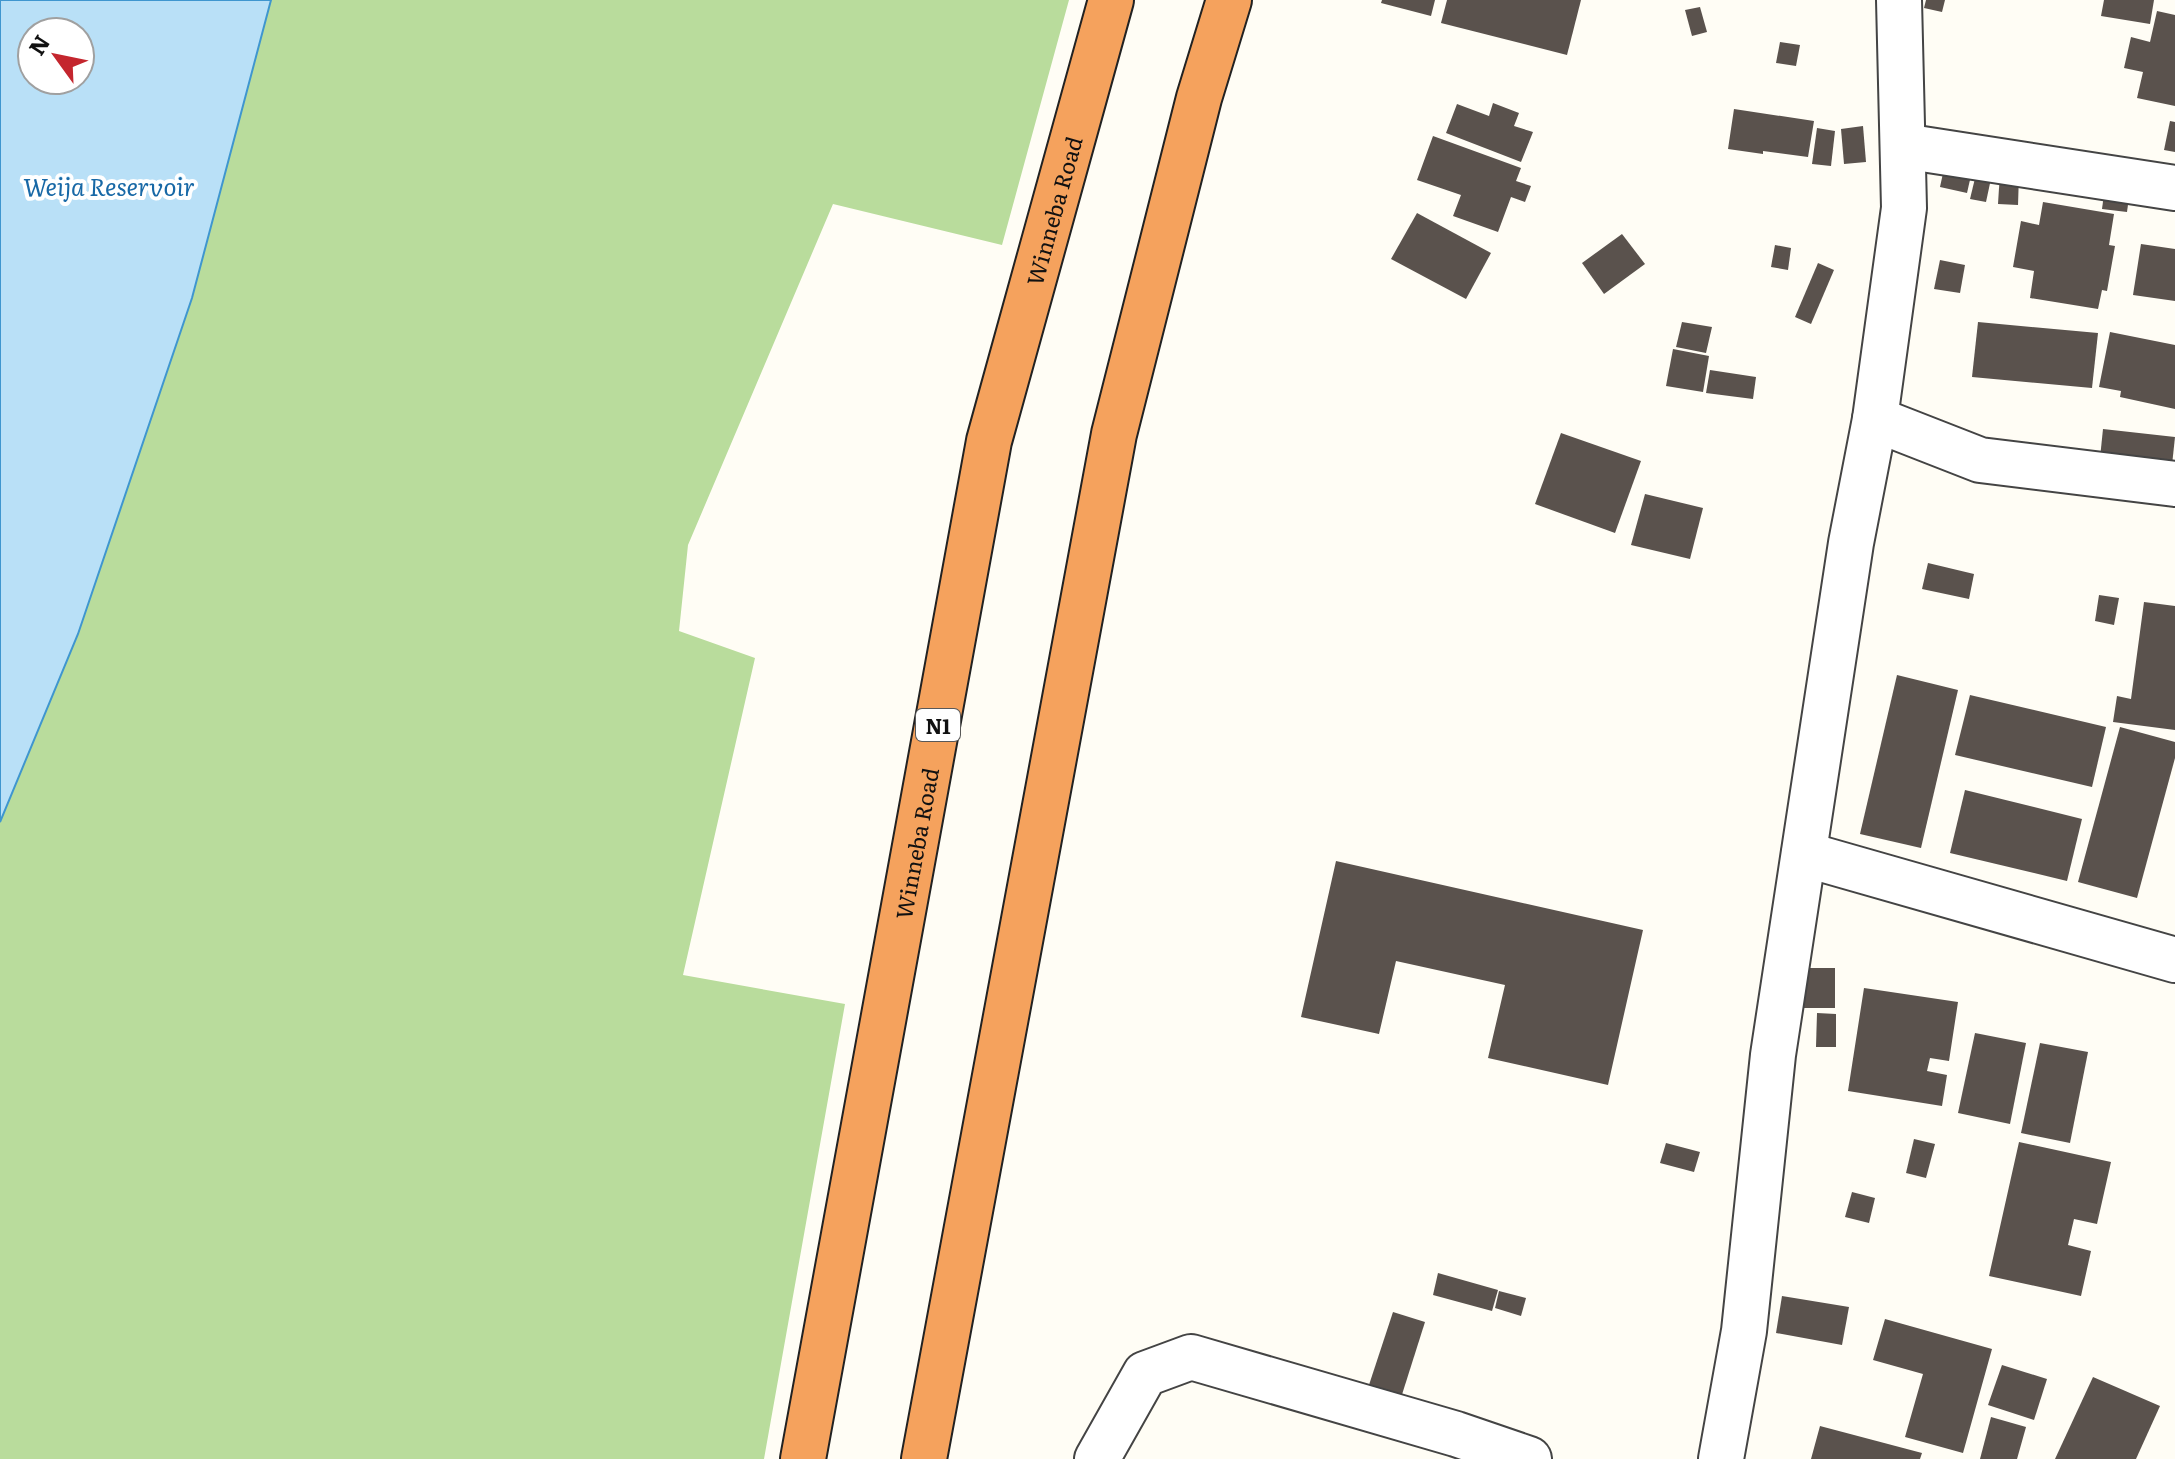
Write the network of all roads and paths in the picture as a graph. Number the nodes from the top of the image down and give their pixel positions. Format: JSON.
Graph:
{"nodes":[{"id":1,"x":1111,"y":0,"type":"edge"},
{"id":2,"x":1229,"y":0,"type":"edge"},
{"id":3,"x":1899,"y":0,"type":"edge"},
{"id":4,"x":1903,"y":146,"type":"junction"},
{"id":5,"x":2175,"y":188,"type":"edge"},
{"id":6,"x":1875,"y":419,"type":"junction"},
{"id":7,"x":2175,"y":484,"type":"edge"},
{"id":8,"x":1804,"y":854,"type":"junction"},
{"id":9,"x":2175,"y":960,"type":"edge"},
{"id":10,"x":803,"y":1459,"type":"edge"},
{"id":11,"x":924,"y":1459,"type":"edge"},
{"id":12,"x":1097,"y":1459,"type":"edge"},
{"id":13,"x":1529,"y":1459,"type":"edge"},
{"id":14,"x":1721,"y":1459,"type":"edge"}],
"edges":[{"from":1,"to":10,"type":"highway","name":"Winneba Road","number":"N1"},
{"from":2,"to":11,"type":"highway"},
{"from":3,"to":4,"type":"street"},
{"from":4,"to":5,"type":"street"},
{"from":4,"to":6,"type":"street"},
{"from":6,"to":7,"type":"street"},
{"from":6,"to":8,"type":"street"},
{"from":8,"to":9,"type":"street"},
{"from":8,"to":14,"type":"street"},
{"from":12,"to":13,"type":"street"}]}
